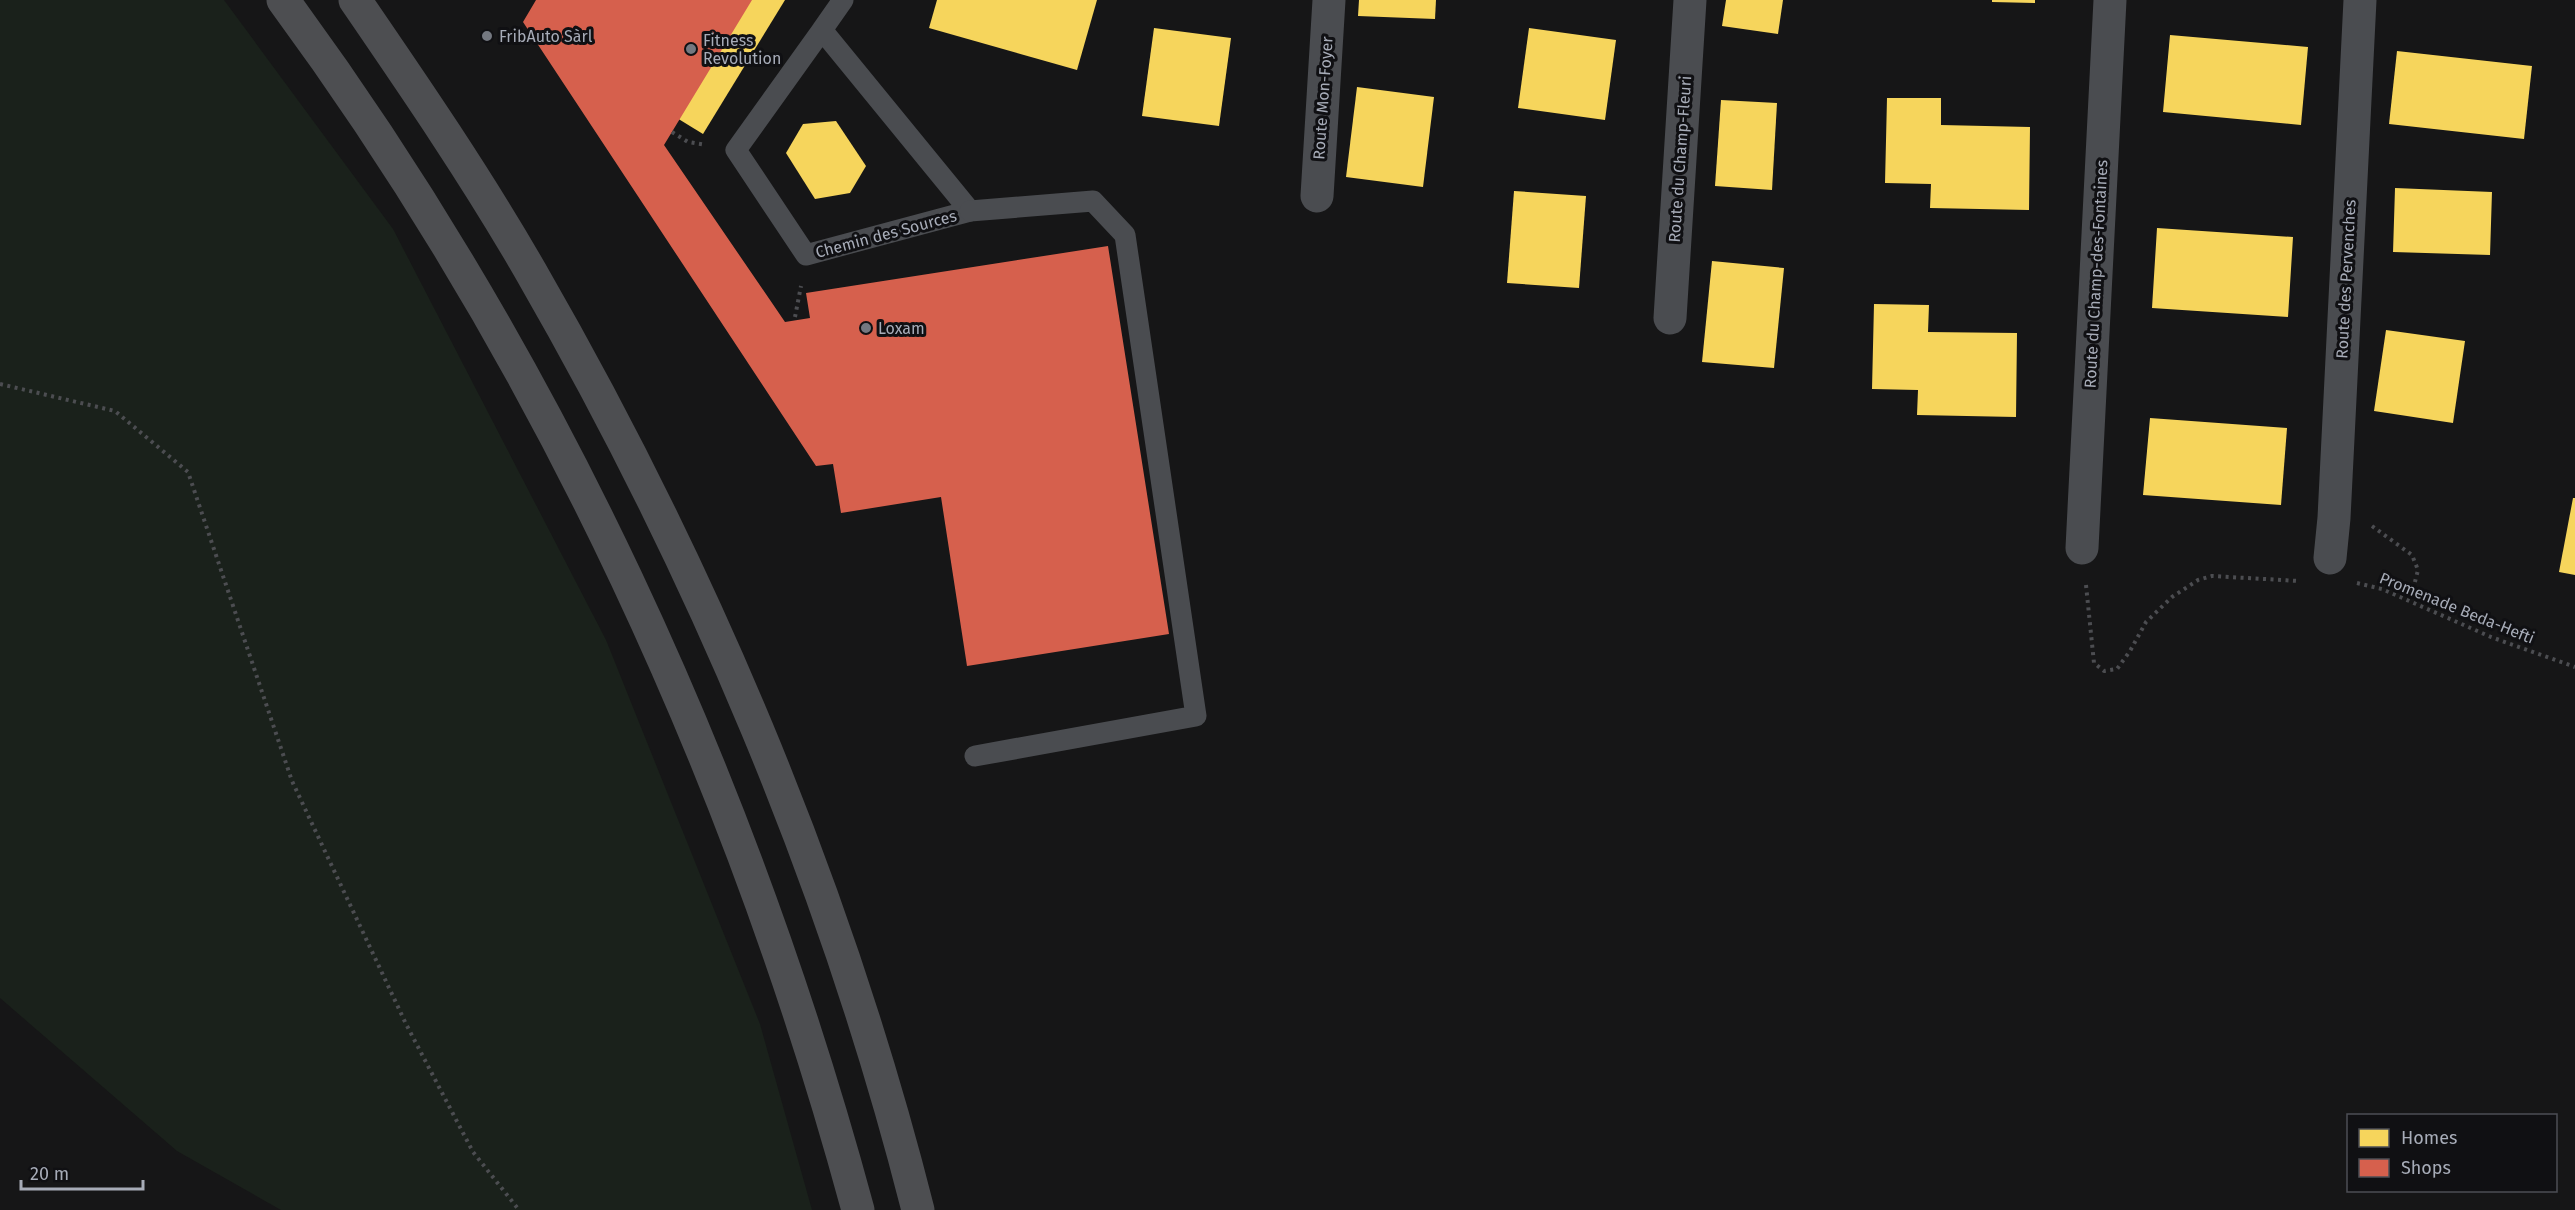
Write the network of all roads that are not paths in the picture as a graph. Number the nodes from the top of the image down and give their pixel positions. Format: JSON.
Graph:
{"nodes":[{"id":1,"x":283,"y":0,"type":"edge"},
{"id":2,"x":355,"y":0,"type":"edge"},
{"id":3,"x":843,"y":0,"type":"edge"},
{"id":4,"x":1329,"y":0,"type":"edge"},
{"id":5,"x":1690,"y":0,"type":"edge"},
{"id":6,"x":2110,"y":0,"type":"edge"},
{"id":7,"x":2360,"y":0,"type":"edge"},
{"id":8,"x":822,"y":30,"type":"junction"},
{"id":9,"x":1317,"y":196,"type":"dead end"},
{"id":10,"x":970,"y":211,"type":"junction"},
{"id":11,"x":1670,"y":318,"type":"dead end"},
{"id":12,"x":2082,"y":548,"type":"road end"},
{"id":13,"x":2330,"y":558,"type":"dead end"},
{"id":14,"x":975,"y":756,"type":"dead end"},
{"id":15,"x":858,"y":1210,"type":"edge"},
{"id":16,"x":918,"y":1210,"type":"edge"}],
"edges":[{"from":1,"to":15,"type":"highway"},
{"from":2,"to":16,"type":"highway"},
{"from":3,"to":8,"type":"lane","name":"Chemin des Sources"},
{"from":4,"to":9,"type":"street","name":"Route Mon-Foyer"},
{"from":5,"to":11,"type":"street","name":"Route du Champ-Fleuri"},
{"from":6,"to":12,"type":"street","name":"Route du Champ-des-Fontaines"},
{"from":7,"to":13,"type":"street","name":"Route des Pervenches"},
{"from":8,"to":10,"type":"lane","name":"Chemin des Sources"},
{"from":8,"to":10,"type":"lane","name":"Chemin des Sources"},
{"from":10,"to":14,"type":"lane"}]}
